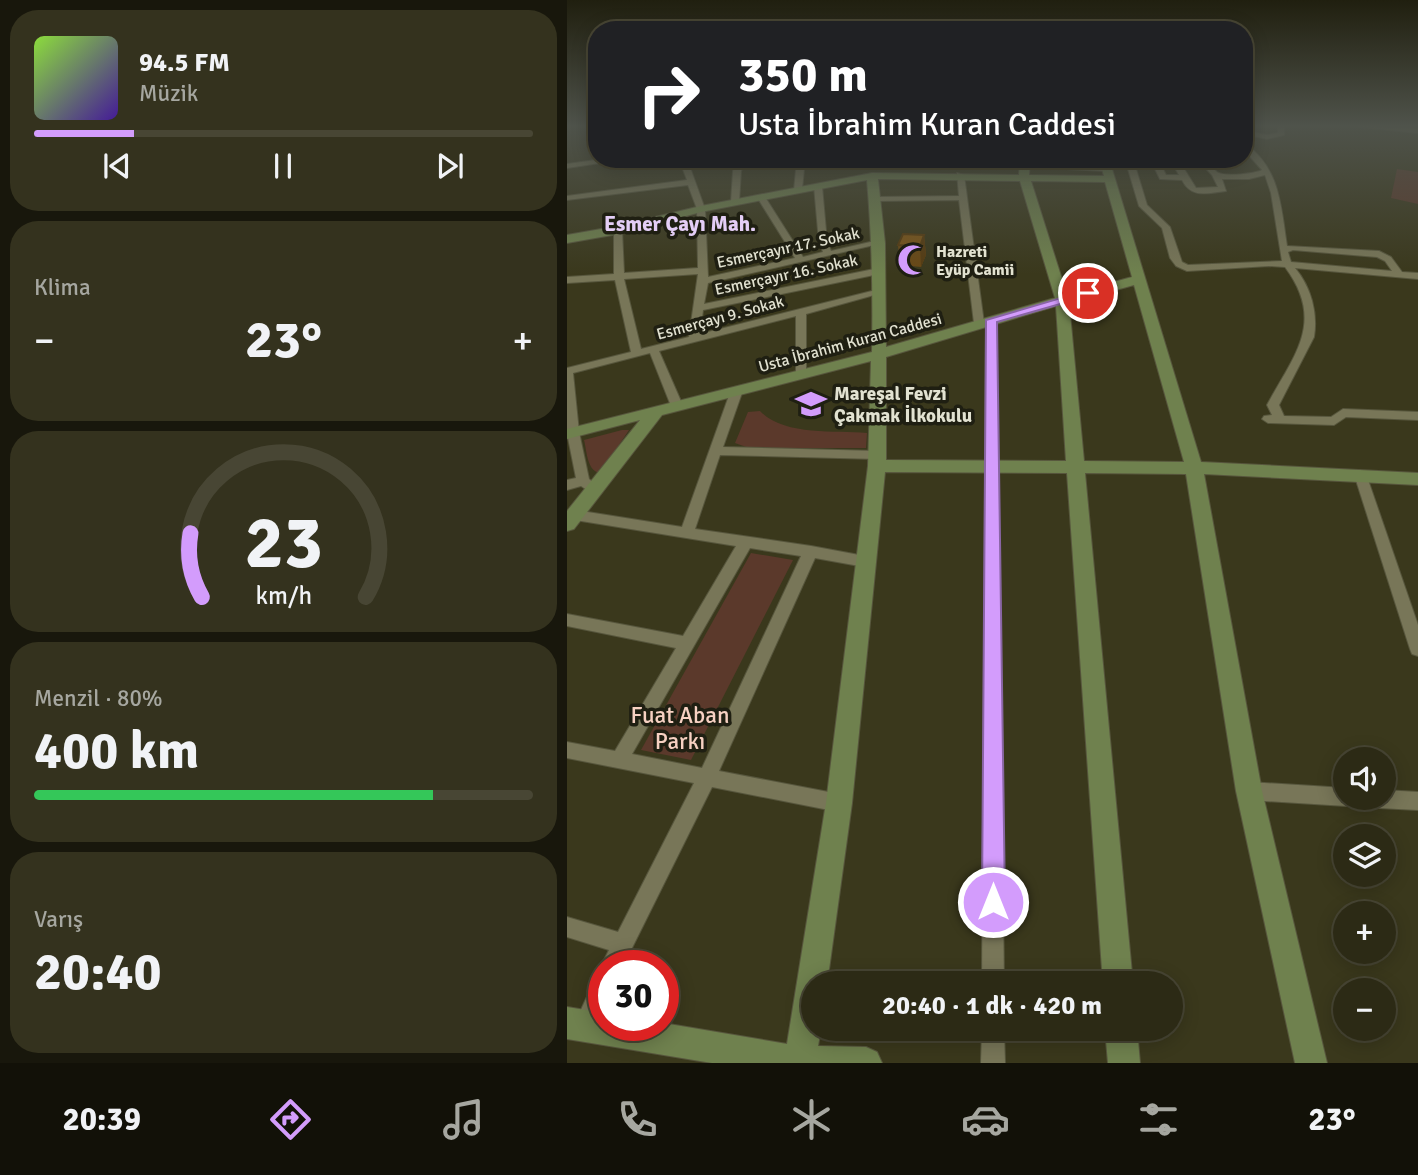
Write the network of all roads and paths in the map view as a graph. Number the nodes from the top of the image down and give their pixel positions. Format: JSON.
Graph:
{"nodes":[{"id":1,"x":1266,"y":174,"type":"edge"},
{"id":2,"x":690,"y":175,"type":"edge"},
{"id":3,"x":737,"y":175,"type":"edge"},
{"id":4,"x":799,"y":175,"type":"edge"},
{"id":5,"x":849,"y":175,"type":"edge"},
{"id":6,"x":873,"y":175,"type":"edge"},
{"id":7,"x":957,"y":175,"type":"edge"},
{"id":8,"x":961,"y":175,"type":"junction"},
{"id":9,"x":964,"y":175,"type":"edge"},
{"id":10,"x":1027,"y":175,"type":"edge"},
{"id":11,"x":1108,"y":175,"type":"edge"},
{"id":12,"x":1134,"y":175,"type":"edge"},
{"id":13,"x":1162,"y":175,"type":"edge"},
{"id":14,"x":1182,"y":175,"type":"edge"},
{"id":15,"x":1251,"y":175,"type":"edge"},
{"id":16,"x":1217,"y":176,"type":"joint"},
{"id":17,"x":1184,"y":178,"type":"junction"},
{"id":18,"x":693,"y":182,"type":"junction"},
{"id":19,"x":818,"y":186,"type":"junction"},
{"id":20,"x":798,"y":190,"type":"junction"},
{"id":21,"x":761,"y":197,"type":"junction"},
{"id":22,"x":567,"y":198,"type":"edge"},
{"id":23,"x":964,"y":198,"type":"junction"},
{"id":24,"x":874,"y":200,"type":"junction"},
{"id":25,"x":735,"y":202,"type":"junction"},
{"id":26,"x":701,"y":209,"type":"junction"},
{"id":27,"x":618,"y":230,"type":"junction"},
{"id":28,"x":567,"y":239,"type":"edge"},
{"id":29,"x":879,"y":243,"type":"junction"},
{"id":30,"x":1286,"y":246,"type":"junction"},
{"id":31,"x":828,"y":254,"type":"junction"},
{"id":32,"x":801,"y":260,"type":"junction"},
{"id":33,"x":1287,"y":264,"type":"junction"},
{"id":34,"x":1399,"y":274,"type":"junction"},
{"id":35,"x":619,"y":276,"type":"junction"},
{"id":36,"x":702,"y":276,"type":"junction"},
{"id":37,"x":1418,"y":276,"type":"edge"},
{"id":38,"x":1140,"y":279,"type":"junction"},
{"id":39,"x":567,"y":280,"type":"edge"},
{"id":40,"x":880,"y":282,"type":"junction"},
{"id":41,"x":1062,"y":300,"type":"junction"},
{"id":42,"x":700,"y":308,"type":"junction"},
{"id":43,"x":801,"y":312,"type":"junction"},
{"id":44,"x":985,"y":321,"type":"junction"},
{"id":45,"x":694,"y":338,"type":"junction"},
{"id":46,"x":654,"y":351,"type":"junction"},
{"id":47,"x":637,"y":354,"type":"junction"},
{"id":48,"x":880,"y":354,"type":"junction"},
{"id":49,"x":567,"y":371,"type":"edge"},
{"id":50,"x":802,"y":374,"type":"junction"},
{"id":51,"x":737,"y":390,"type":"junction"},
{"id":52,"x":677,"y":406,"type":"junction"},
{"id":53,"x":656,"y":412,"type":"junction"},
{"id":54,"x":1418,"y":416,"type":"edge"},
{"id":55,"x":570,"y":433,"type":"edge"},
{"id":56,"x":716,"y":451,"type":"junction"},
{"id":57,"x":877,"y":460,"type":"junction"},
{"id":58,"x":993,"y":468,"type":"junction"},
{"id":59,"x":1077,"y":468,"type":"junction"},
{"id":60,"x":1194,"y":468,"type":"junction"},
{"id":61,"x":1360,"y":474,"type":"junction"},
{"id":62,"x":1418,"y":479,"type":"edge"},
{"id":63,"x":567,"y":485,"type":"edge"},
{"id":64,"x":589,"y":486,"type":"junction"},
{"id":65,"x":571,"y":519,"type":"edge"},
{"id":66,"x":687,"y":532,"type":"junction"},
{"id":67,"x":746,"y":542,"type":"junction"},
{"id":68,"x":811,"y":551,"type":"junction"},
{"id":69,"x":865,"y":561,"type":"junction"},
{"id":70,"x":567,"y":620,"type":"edge"},
{"id":71,"x":688,"y":644,"type":"junction"},
{"id":72,"x":1418,"y":649,"type":"edge"},
{"id":73,"x":567,"y":750,"type":"edge"},
{"id":74,"x":619,"y":760,"type":"junction"},
{"id":75,"x":707,"y":777,"type":"junction"},
{"id":76,"x":1249,"y":791,"type":"junction"},
{"id":77,"x":1333,"y":796,"type":"edge"},
{"id":78,"x":1396,"y":801,"type":"edge"},
{"id":79,"x":1418,"y":802,"type":"edge"},
{"id":80,"x":839,"y":803,"type":"junction"},
{"id":81,"x":567,"y":927,"type":"edge"},
{"id":82,"x":623,"y":944,"type":"junction"},
{"id":83,"x":620,"y":950,"type":"edge"},
{"id":84,"x":993,"y":971,"type":"edge"},
{"id":85,"x":1117,"y":971,"type":"edge"},
{"id":86,"x":588,"y":1007,"type":"edge"},
{"id":87,"x":576,"y":1024,"type":"edge"},
{"id":88,"x":993,"y":1041,"type":"edge"},
{"id":89,"x":1122,"y":1041,"type":"edge"},
{"id":90,"x":800,"y":1062,"type":"edge"},
{"id":91,"x":866,"y":1063,"type":"edge"},
{"id":92,"x":993,"y":1063,"type":"edge"},
{"id":93,"x":1124,"y":1063,"type":"edge"},
{"id":94,"x":1311,"y":1063,"type":"edge"}],
"edges":[{"from":1,"to":30,"type":"street"},
{"from":2,"to":18,"type":"street"},
{"from":3,"to":25,"type":"street"},
{"from":4,"to":20,"type":"street"},
{"from":5,"to":19,"type":"street"},
{"from":6,"to":24,"type":"street"},
{"from":7,"to":8,"type":"street"},
{"from":8,"to":9,"type":"street"},
{"from":8,"to":23,"type":"street"},
{"from":10,"to":41,"type":"street"},
{"from":11,"to":38,"type":"street"},
{"from":12,"to":33,"type":"street"},
{"from":13,"to":17,"type":"street"},
{"from":14,"to":17,"type":"street"},
{"from":15,"to":16,"type":"street"},
{"from":16,"to":17,"type":"street"},
{"from":18,"to":22,"type":"street"},
{"from":18,"to":26,"type":"street"},
{"from":19,"to":20,"type":"street"},
{"from":19,"to":31,"type":"street"},
{"from":20,"to":21,"type":"street"},
{"from":21,"to":25,"type":"street"},
{"from":21,"to":32,"type":"street"},
{"from":23,"to":24,"type":"street"},
{"from":23,"to":44,"type":"street"},
{"from":24,"to":29,"type":"street"},
{"from":25,"to":26,"type":"street"},
{"from":26,"to":27,"type":"street"},
{"from":26,"to":36,"type":"street"},
{"from":27,"to":28,"type":"street"},
{"from":27,"to":35,"type":"street"},
{"from":29,"to":31,"type":"street","name":"Esmerçayır 17. Sokak"},
{"from":29,"to":40,"type":"street"},
{"from":30,"to":33,"type":"street"},
{"from":30,"to":34,"type":"street"},
{"from":31,"to":32,"type":"street","name":"Esmerçayır 17. Sokak"},
{"from":32,"to":36,"type":"street","name":"Esmerçayır 17. Sokak"},
{"from":33,"to":34,"type":"street"},
{"from":33,"to":54,"type":"street"},
{"from":34,"to":37,"type":"street"},
{"from":35,"to":36,"type":"street","name":"Esmerçayır 17. Sokak"},
{"from":35,"to":39,"type":"street","name":"Esmerçayır 17. Sokak"},
{"from":35,"to":47,"type":"street"},
{"from":36,"to":42,"type":"street"},
{"from":38,"to":41,"type":"street","name":"Usta İbrahim Kuran Caddesi"},
{"from":38,"to":60,"type":"street"},
{"from":40,"to":42,"type":"street","name":"Esmerçayır 16. Sokak"},
{"from":40,"to":43,"type":"street","name":"Esmerçayı 9. Sokak"},
{"from":40,"to":48,"type":"street"},
{"from":41,"to":44,"type":"street","name":"Usta İbrahim Kuran Caddesi"},
{"from":41,"to":59,"type":"street"},
{"from":42,"to":45,"type":"street"},
{"from":43,"to":45,"type":"street","name":"Esmerçayı 9. Sokak"},
{"from":43,"to":50,"type":"street"},
{"from":44,"to":48,"type":"street","name":"Usta İbrahim Kuran Caddesi"},
{"from":44,"to":58,"type":"street"},
{"from":45,"to":46,"type":"street","name":"Esmerçayı 9. Sokak"},
{"from":46,"to":47,"type":"street","name":"Esmerçayı 9. Sokak"},
{"from":46,"to":52,"type":"street"},
{"from":47,"to":49,"type":"street","name":"Esmerçayı 9. Sokak"},
{"from":48,"to":50,"type":"street","name":"Usta İbrahim Kuran Caddesi"},
{"from":48,"to":57,"type":"street"},
{"from":49,"to":55,"type":"street"},
{"from":50,"to":51,"type":"street","name":"Usta İbrahim Kuran Caddesi"},
{"from":51,"to":52,"type":"street","name":"Usta İbrahim Kuran Caddesi"},
{"from":51,"to":56,"type":"street"},
{"from":52,"to":53,"type":"street","name":"Usta İbrahim Kuran Caddesi"},
{"from":53,"to":55,"type":"street","name":"Usta İbrahim Kuran Caddesi"},
{"from":53,"to":64,"type":"street"},
{"from":55,"to":64,"type":"street"},
{"from":56,"to":57,"type":"street"},
{"from":56,"to":66,"type":"street"},
{"from":57,"to":58,"type":"street"},
{"from":57,"to":69,"type":"street"},
{"from":58,"to":59,"type":"street"},
{"from":58,"to":84,"type":"street"},
{"from":59,"to":60,"type":"street"},
{"from":59,"to":85,"type":"street"},
{"from":60,"to":61,"type":"street"},
{"from":60,"to":76,"type":"street"},
{"from":61,"to":62,"type":"street"},
{"from":61,"to":72,"type":"street"},
{"from":63,"to":64,"type":"street"},
{"from":64,"to":65,"type":"street"},
{"from":65,"to":66,"type":"street"},
{"from":66,"to":67,"type":"street"},
{"from":67,"to":68,"type":"street"},
{"from":67,"to":71,"type":"street"},
{"from":68,"to":69,"type":"street"},
{"from":68,"to":75,"type":"street"},
{"from":69,"to":80,"type":"street"},
{"from":70,"to":71,"type":"street"},
{"from":71,"to":74,"type":"street"},
{"from":73,"to":74,"type":"street"},
{"from":74,"to":75,"type":"street"},
{"from":75,"to":80,"type":"street"},
{"from":75,"to":82,"type":"street"},
{"from":76,"to":77,"type":"street"},
{"from":76,"to":94,"type":"street"},
{"from":78,"to":79,"type":"street"},
{"from":80,"to":90,"type":"street"},
{"from":81,"to":82,"type":"street"},
{"from":82,"to":83,"type":"street"},
{"from":86,"to":87,"type":"street"},
{"from":87,"to":90,"type":"street"},
{"from":88,"to":92,"type":"street"},
{"from":89,"to":93,"type":"street"},
{"from":90,"to":91,"type":"street"}]}
